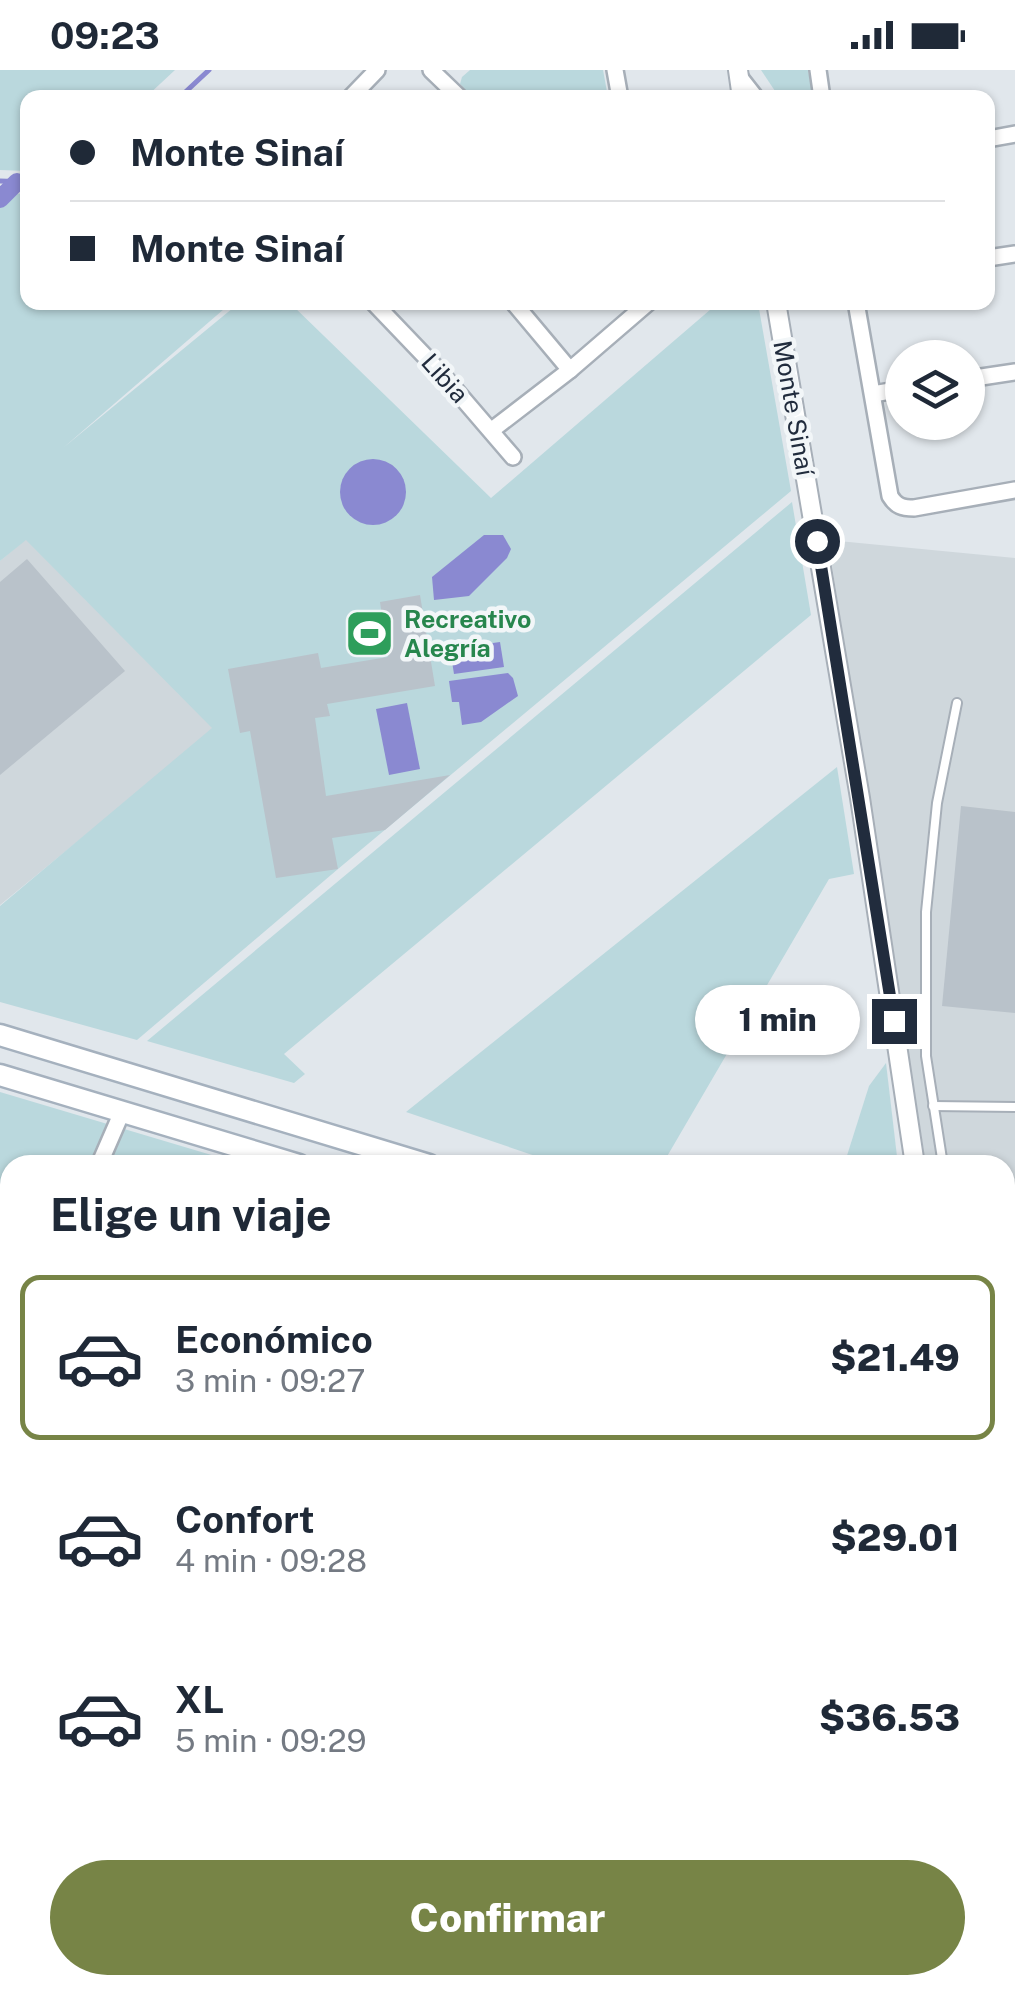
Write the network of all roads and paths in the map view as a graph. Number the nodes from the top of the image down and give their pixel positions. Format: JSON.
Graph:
{"nodes":[{"id":1,"x":377,"y":70,"type":"edge"},
{"id":2,"x":358,"y":90,"type":"edge"},
{"id":3,"x":380,"y":310,"type":"edge"},
{"id":4,"x":520,"y":310,"type":"edge"},
{"id":5,"x":640,"y":310,"type":"edge"},
{"id":6,"x":777,"y":310,"type":"edge"},
{"id":7,"x":857,"y":310,"type":"edge"},
{"id":8,"x":570,"y":370,"type":"junction"},
{"id":9,"x":1015,"y":372,"type":"edge"},
{"id":10,"x":985,"y":376,"type":"edge"},
{"id":11,"x":885,"y":392,"type":"edge"},
{"id":12,"x":872,"y":394,"type":"junction"},
{"id":13,"x":492,"y":430,"type":"junction"},
{"id":14,"x":513,"y":457,"type":"dead end"},
{"id":15,"x":1015,"y":490,"type":"edge"},
{"id":16,"x":957,"y":703,"type":"dead end"},
{"id":17,"x":0,"y":1035,"type":"edge"},
{"id":18,"x":0,"y":1044,"type":"edge"},
{"id":19,"x":32,"y":1045,"type":"junction"},
{"id":20,"x":0,"y":1075,"type":"edge"},
{"id":21,"x":933,"y":1106,"type":"junction"},
{"id":22,"x":1015,"y":1107,"type":"edge"},
{"id":23,"x":122,"y":1112,"type":"junction"},
{"id":24,"x":103,"y":1155,"type":"edge"},
{"id":25,"x":266,"y":1155,"type":"edge"},
{"id":26,"x":396,"y":1155,"type":"edge"},
{"id":27,"x":914,"y":1155,"type":"edge"},
{"id":28,"x":941,"y":1155,"type":"edge"}],
"edges":[{"from":1,"to":2,"type":"street"},
{"from":3,"to":13,"type":"street","name":"Libia"},
{"from":4,"to":8,"type":"street"},
{"from":5,"to":8,"type":"street"},
{"from":6,"to":27,"type":"street","name":"Monte Sinaí"},
{"from":7,"to":12,"type":"street"},
{"from":8,"to":13,"type":"street"},
{"from":9,"to":10,"type":"street"},
{"from":11,"to":12,"type":"street"},
{"from":12,"to":15,"type":"street"},
{"from":13,"to":14,"type":"street","name":"Libia"},
{"from":16,"to":21,"type":"lane"},
{"from":17,"to":19,"type":"main road"},
{"from":18,"to":19,"type":"main road"},
{"from":19,"to":26,"type":"main road"},
{"from":20,"to":23,"type":"main road"},
{"from":21,"to":22,"type":"lane"},
{"from":21,"to":28,"type":"lane"},
{"from":23,"to":24,"type":"street"},
{"from":23,"to":25,"type":"main road"}]}
